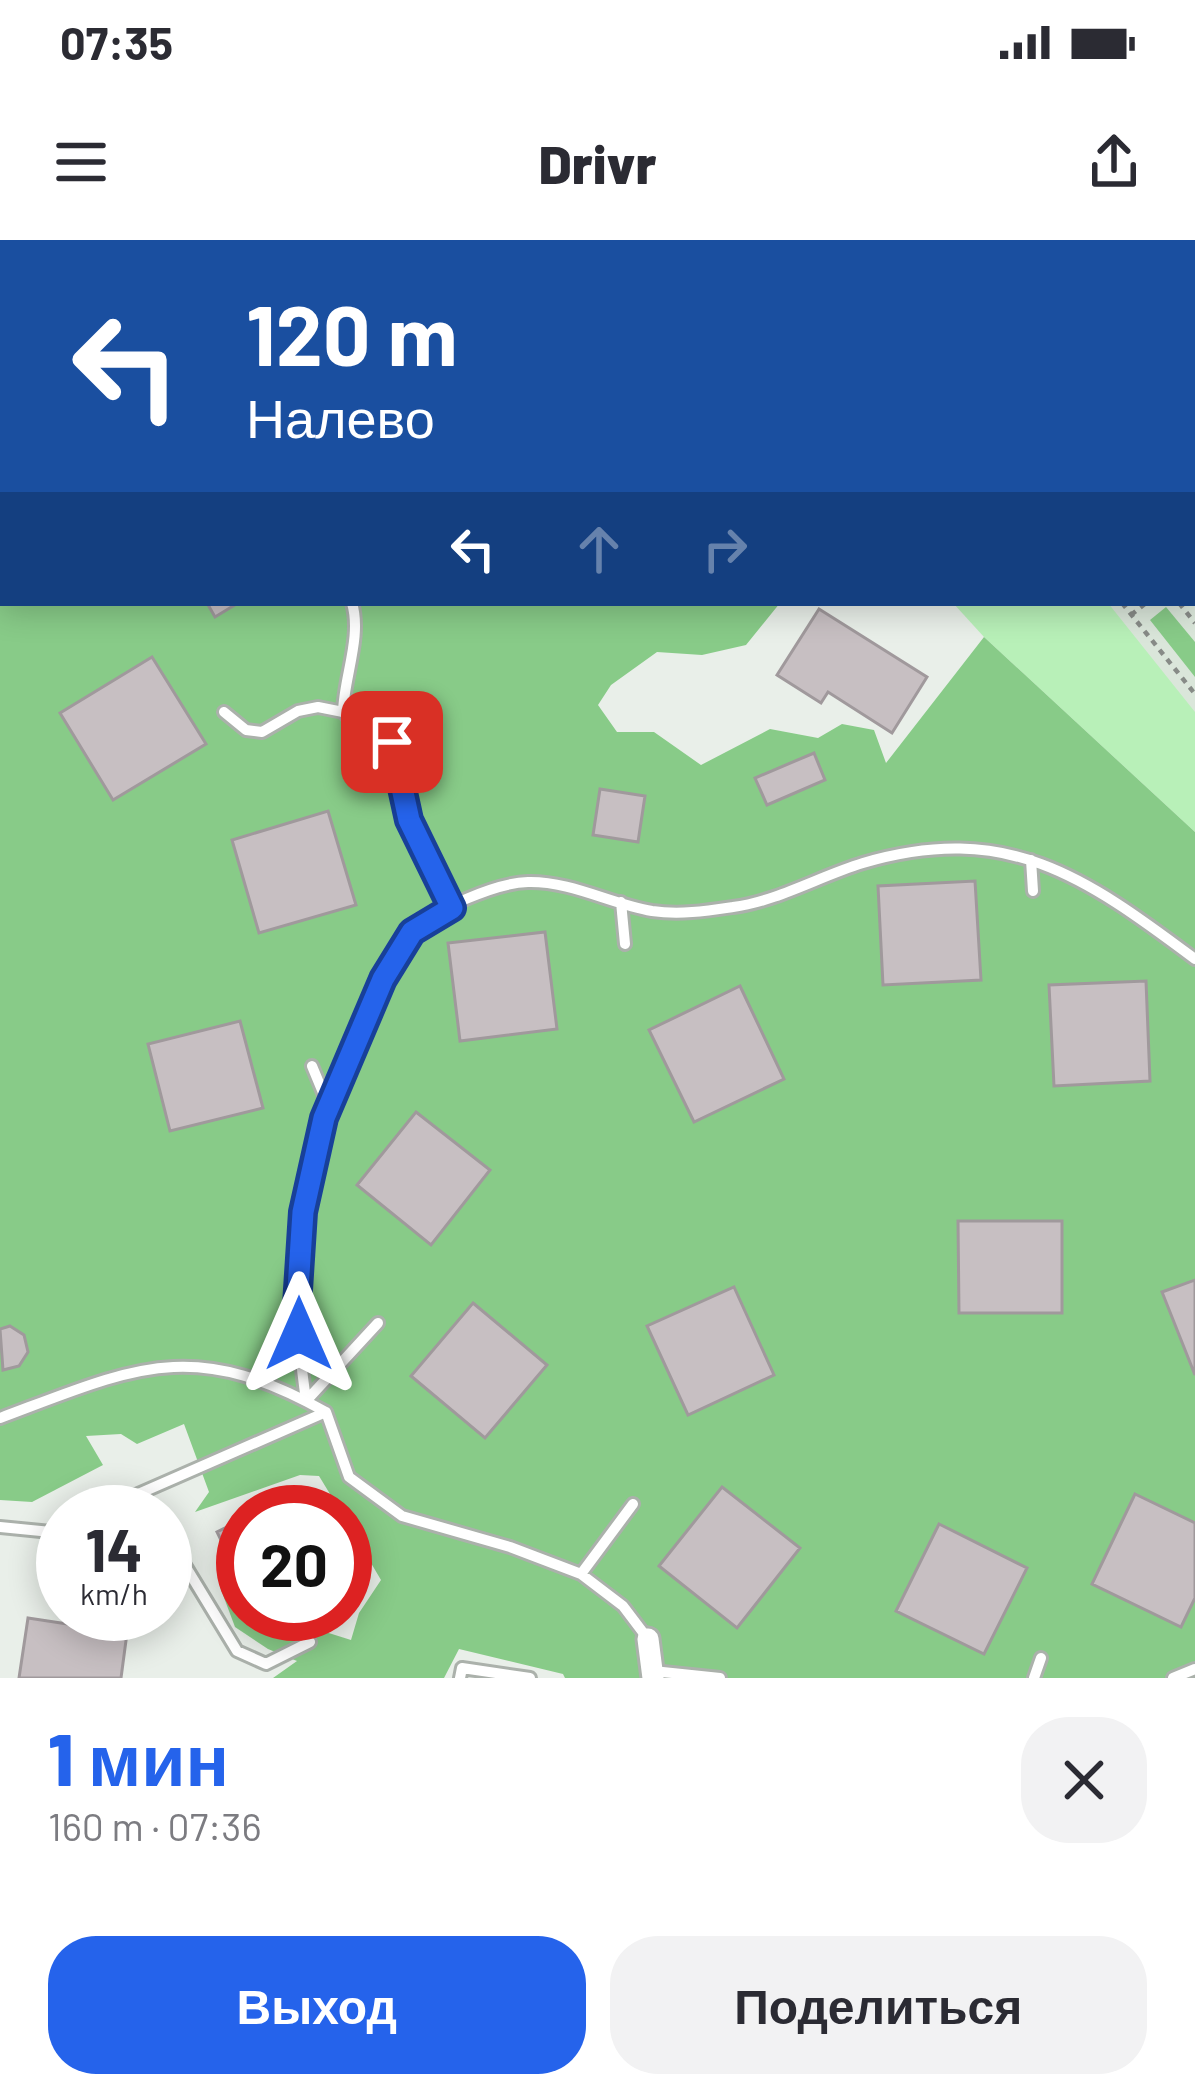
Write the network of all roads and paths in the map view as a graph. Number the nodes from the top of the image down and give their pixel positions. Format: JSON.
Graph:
{"nodes":[{"id":1,"x":353,"y":606,"type":"edge"},
{"id":2,"x":1124,"y":606,"type":"edge"},
{"id":3,"x":1142,"y":606,"type":"edge"},
{"id":4,"x":1132,"y":615,"type":"junction"},
{"id":5,"x":1195,"y":694,"type":"edge"},
{"id":6,"x":224,"y":712,"type":"dead end"},
{"id":7,"x":343,"y":712,"type":"junction"},
{"id":8,"x":1030,"y":860,"type":"junction"},
{"id":9,"x":1033,"y":891,"type":"dead end"},
{"id":10,"x":621,"y":902,"type":"junction"},
{"id":11,"x":452,"y":908,"type":"junction"},
{"id":12,"x":625,"y":944,"type":"dead end"},
{"id":13,"x":1195,"y":959,"type":"edge"},
{"id":14,"x":312,"y":1066,"type":"dead end"},
{"id":15,"x":329,"y":1107,"type":"junction"},
{"id":16,"x":378,"y":1323,"type":"dead end"},
{"id":17,"x":307,"y":1401,"type":"junction"},
{"id":18,"x":326,"y":1412,"type":"junction"},
{"id":19,"x":0,"y":1418,"type":"edge"},
{"id":20,"x":159,"y":1485,"type":"edge"},
{"id":21,"x":632,"y":1504,"type":"dead end"},
{"id":22,"x":0,"y":1527,"type":"edge"},
{"id":23,"x":36,"y":1531,"type":"edge"},
{"id":24,"x":581,"y":1574,"type":"junction"},
{"id":25,"x":192,"y":1577,"type":"edge"},
{"id":26,"x":648,"y":1640,"type":"joint"},
{"id":27,"x":310,"y":1642,"type":"dead end"},
{"id":28,"x":1041,"y":1658,"type":"dead end"},
{"id":29,"x":1195,"y":1669,"type":"edge"},
{"id":30,"x":653,"y":1674,"type":"edge"},
{"id":31,"x":460,"y":1678,"type":"edge"},
{"id":32,"x":530,"y":1678,"type":"edge"},
{"id":33,"x":720,"y":1678,"type":"edge"},
{"id":34,"x":1034,"y":1678,"type":"edge"},
{"id":35,"x":1173,"y":1678,"type":"edge"}],
"edges":[{"from":1,"to":7,"type":"lane"},
{"from":2,"to":4,"type":"path"},
{"from":3,"to":4,"type":"path"},
{"from":4,"to":5,"type":"path"},
{"from":6,"to":7,"type":"lane"},
{"from":7,"to":11,"type":"lane"},
{"from":8,"to":9,"type":"lane"},
{"from":8,"to":10,"type":"lane"},
{"from":8,"to":13,"type":"lane"},
{"from":10,"to":11,"type":"lane"},
{"from":10,"to":12,"type":"lane"},
{"from":11,"to":15,"type":"lane"},
{"from":14,"to":15,"type":"lane"},
{"from":15,"to":17,"type":"lane"},
{"from":16,"to":17,"type":"lane"},
{"from":17,"to":18,"type":"lane"},
{"from":17,"to":19,"type":"lane"},
{"from":18,"to":20,"type":"lane"},
{"from":18,"to":24,"type":"lane"},
{"from":21,"to":24,"type":"lane"},
{"from":22,"to":23,"type":"lane"},
{"from":24,"to":26,"type":"lane"},
{"from":25,"to":27,"type":"lane"},
{"from":26,"to":30,"type":"street"},
{"from":28,"to":34,"type":"lane"},
{"from":29,"to":35,"type":"lane"},
{"from":30,"to":33,"type":"lane"},
{"from":31,"to":32,"type":"lane"}]}
